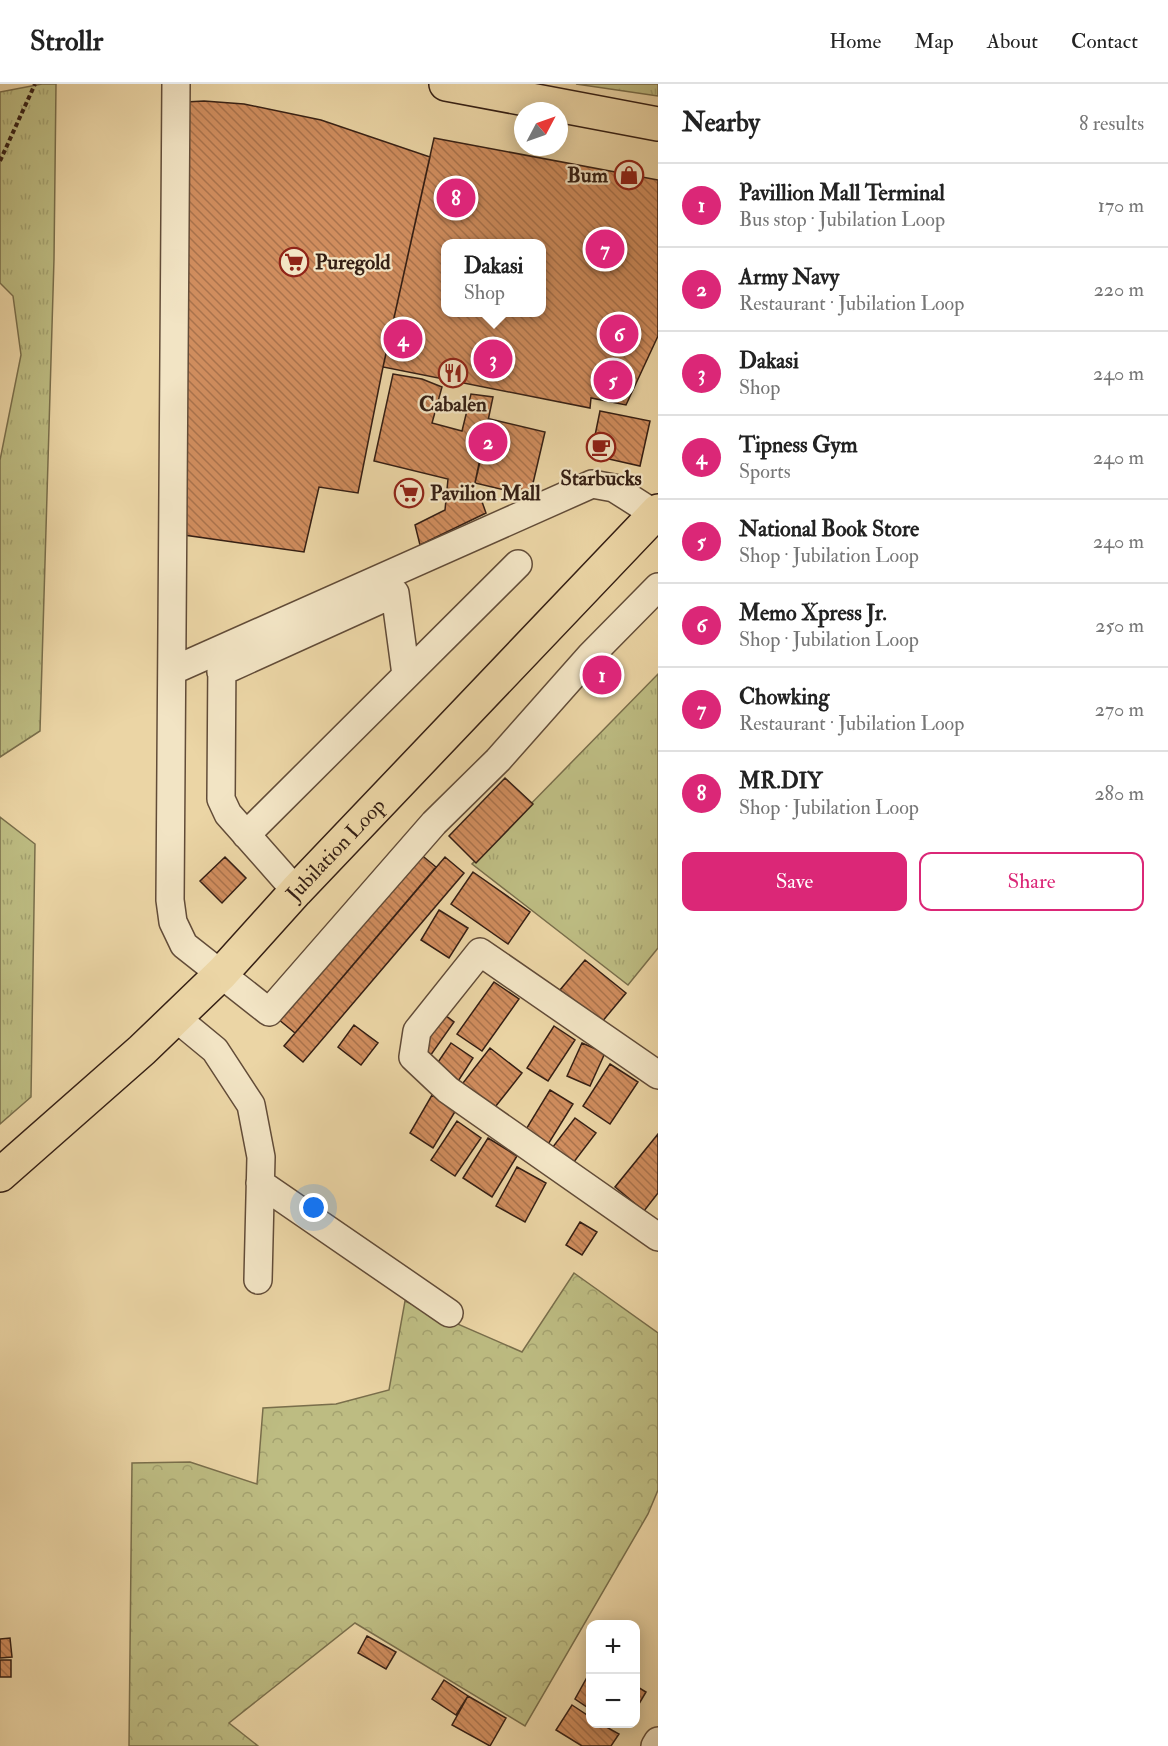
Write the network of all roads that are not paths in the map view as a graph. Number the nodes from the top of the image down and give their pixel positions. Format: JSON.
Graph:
{"nodes":[{"id":1,"x":176,"y":84,"type":"edge"},
{"id":2,"x":446,"y":84,"type":"edge"},
{"id":3,"x":658,"y":124,"type":"edge"},
{"id":4,"x":657,"y":514,"type":"edge"},
{"id":5,"x":518,"y":564,"type":"dead end"},
{"id":6,"x":658,"y":587,"type":"edge"},
{"id":7,"x":222,"y":660,"type":"junction"},
{"id":8,"x":174,"y":670,"type":"junction"},
{"id":9,"x":406,"y":675,"type":"junction"},
{"id":10,"x":246,"y":835,"type":"junction"},
{"id":11,"x":296,"y":891,"type":"junction"},
{"id":12,"x":222,"y":973,"type":"junction"},
{"id":13,"x":175,"y":1017,"type":"junction"},
{"id":14,"x":658,"y":1075,"type":"edge"},
{"id":15,"x":0,"y":1175,"type":"edge"},
{"id":16,"x":260,"y":1183,"type":"junction"},
{"id":17,"x":658,"y":1237,"type":"edge"},
{"id":18,"x":258,"y":1280,"type":"dead end"},
{"id":19,"x":449,"y":1313,"type":"dead end"},
{"id":20,"x":658,"y":1741,"type":"edge"},
{"id":21,"x":655,"y":1746,"type":"edge"}],
"edges":[{"from":1,"to":8,"type":"street"},
{"from":2,"to":3,"type":"main road"},
{"from":4,"to":7,"type":"street"},
{"from":4,"to":11,"type":"main road","name":"Jubilation Loop"},
{"from":5,"to":9,"type":"street"},
{"from":6,"to":12,"type":"street"},
{"from":7,"to":8,"type":"street"},
{"from":7,"to":9,"type":"street"},
{"from":7,"to":10,"type":"street"},
{"from":8,"to":12,"type":"street"},
{"from":9,"to":10,"type":"street"},
{"from":10,"to":11,"type":"street"},
{"from":11,"to":12,"type":"main road","name":"Jubilation Loop"},
{"from":12,"to":13,"type":"main road","name":"Jubilation Loop"},
{"from":13,"to":15,"type":"main road","name":"Jubilation Loop"},
{"from":13,"to":16,"type":"street"},
{"from":14,"to":17,"type":"street"},
{"from":16,"to":18,"type":"street"},
{"from":16,"to":19,"type":"street"},
{"from":20,"to":21,"type":"street"}]}
